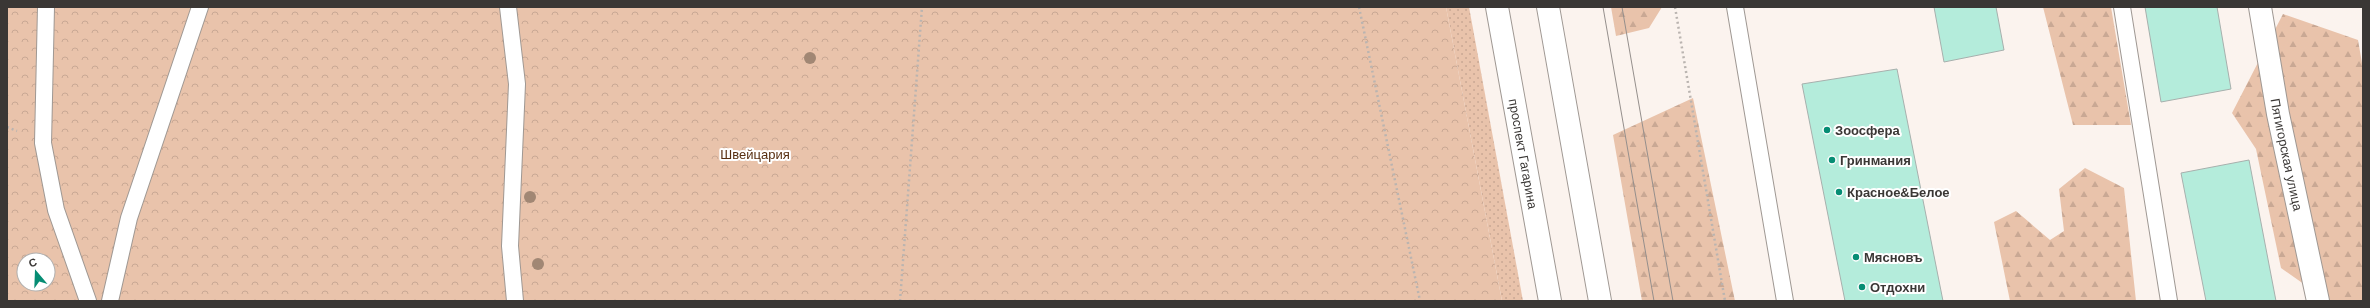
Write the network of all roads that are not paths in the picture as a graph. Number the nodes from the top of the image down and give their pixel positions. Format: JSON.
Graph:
{"nodes":[{"id":1,"x":46,"y":7,"type":"edge"},
{"id":2,"x":200,"y":7,"type":"edge"},
{"id":3,"x":508,"y":7,"type":"edge"},
{"id":4,"x":1497,"y":7,"type":"edge"},
{"id":5,"x":1548,"y":7,"type":"edge"},
{"id":6,"x":1735,"y":7,"type":"edge"},
{"id":7,"x":2122,"y":7,"type":"edge"},
{"id":8,"x":2260,"y":7,"type":"edge"},
{"id":9,"x":88,"y":301,"type":"edge"},
{"id":10,"x":110,"y":301,"type":"edge"},
{"id":11,"x":515,"y":301,"type":"edge"},
{"id":12,"x":1550,"y":301,"type":"edge"},
{"id":13,"x":1600,"y":301,"type":"edge"},
{"id":14,"x":1785,"y":301,"type":"edge"},
{"id":15,"x":2169,"y":301,"type":"edge"},
{"id":16,"x":2318,"y":301,"type":"edge"}],
"edges":[{"from":1,"to":9,"type":"lane"},
{"from":2,"to":10,"type":"lane"},
{"from":3,"to":11,"type":"lane"},
{"from":4,"to":12,"type":"main road","name":"проспект Гагарина"},
{"from":5,"to":13,"type":"main road"},
{"from":6,"to":14,"type":"lane"},
{"from":7,"to":15,"type":"lane"},
{"from":8,"to":16,"type":"main road","name":"Пятигорская улица"}]}
